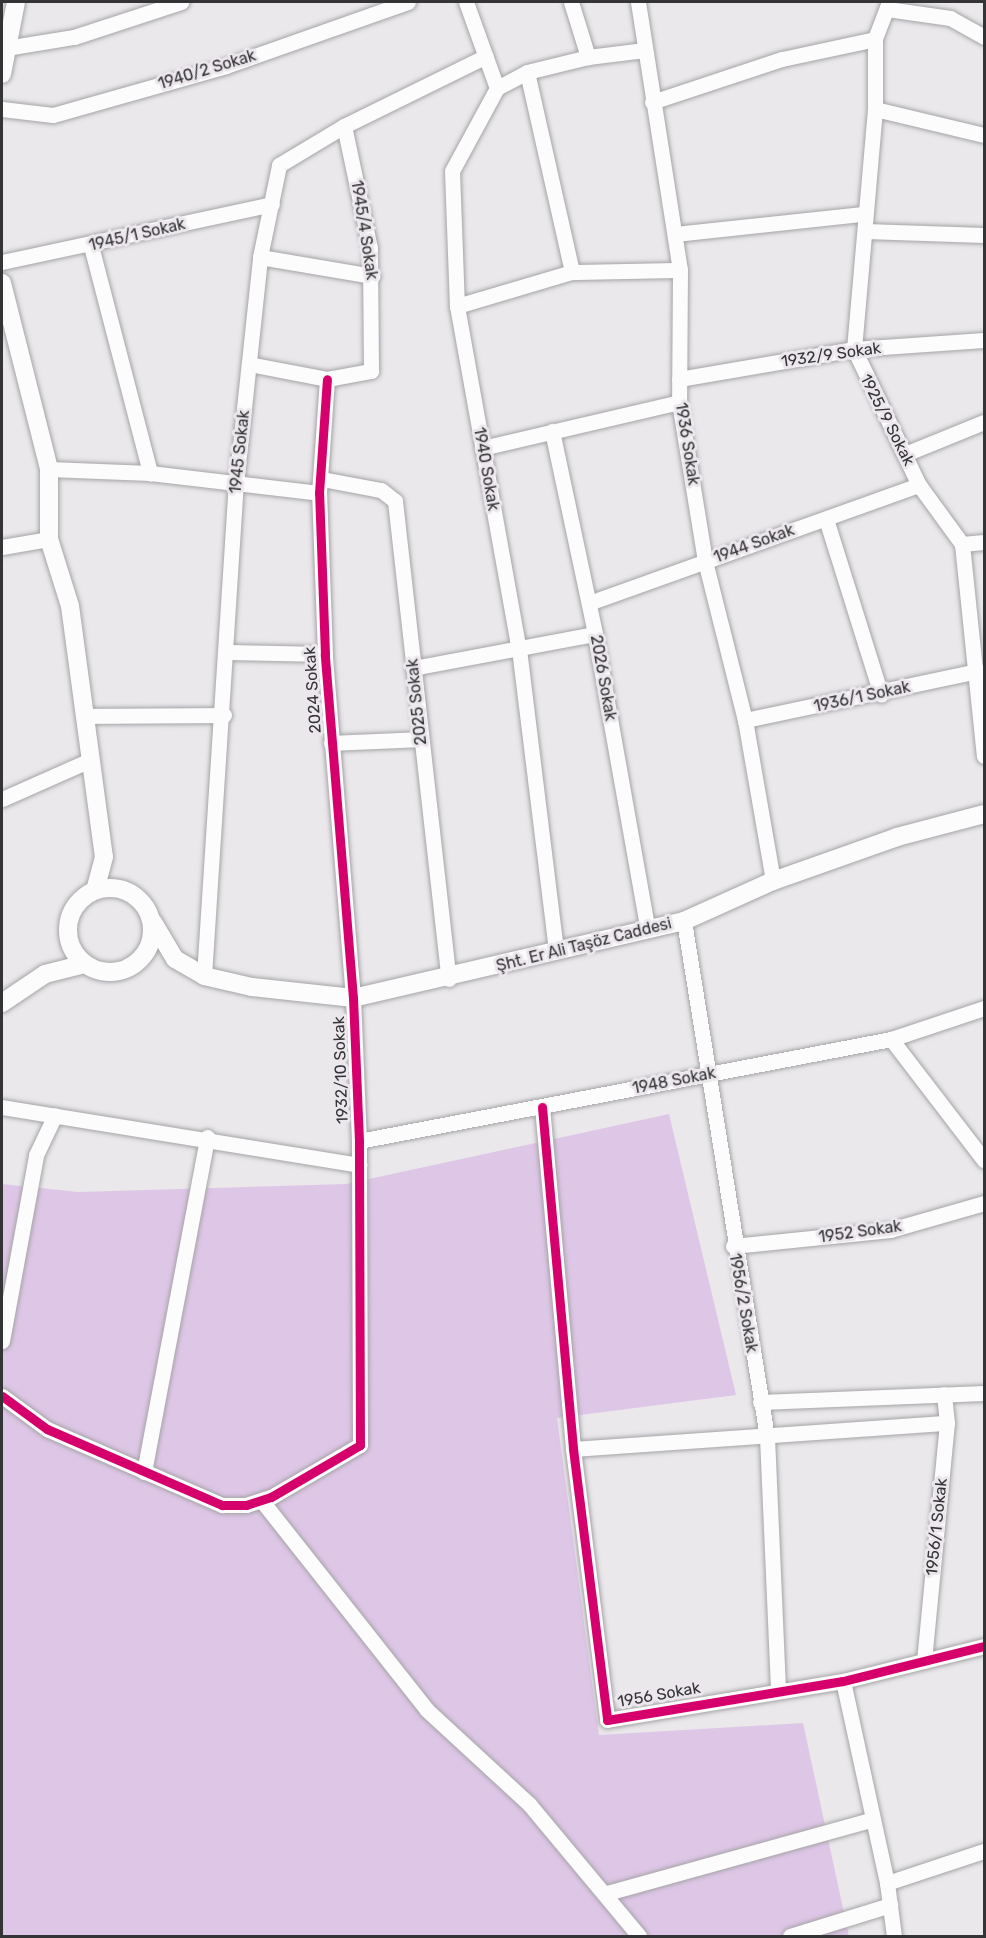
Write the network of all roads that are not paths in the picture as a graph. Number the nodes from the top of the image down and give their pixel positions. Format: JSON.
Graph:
{"nodes":[{"id":1,"x":16,"y":2,"type":"edge"},
{"id":2,"x":181,"y":2,"type":"edge"},
{"id":3,"x":408,"y":2,"type":"edge"},
{"id":4,"x":466,"y":2,"type":"edge"},
{"id":5,"x":571,"y":2,"type":"edge"},
{"id":6,"x":638,"y":2,"type":"edge"},
{"id":7,"x":888,"y":5,"type":"edge"},
{"id":8,"x":984,"y":37,"type":"edge"},
{"id":9,"x":875,"y":39,"type":"junction"},
{"id":10,"x":6,"y":48,"type":"junction"},
{"id":11,"x":645,"y":50,"type":"junction"},
{"id":12,"x":486,"y":56,"type":"junction"},
{"id":13,"x":588,"y":57,"type":"junction"},
{"id":14,"x":527,"y":72,"type":"junction"},
{"id":15,"x":2,"y":74,"type":"edge"},
{"id":16,"x":497,"y":88,"type":"junction"},
{"id":17,"x":652,"y":102,"type":"junction"},
{"id":18,"x":2,"y":109,"type":"edge"},
{"id":19,"x":875,"y":109,"type":"junction"},
{"id":20,"x":344,"y":126,"type":"junction"},
{"id":21,"x":984,"y":135,"type":"edge"},
{"id":22,"x":272,"y":204,"type":"junction"},
{"id":23,"x":863,"y":214,"type":"junction"},
{"id":24,"x":865,"y":231,"type":"junction"},
{"id":25,"x":675,"y":234,"type":"junction"},
{"id":26,"x":984,"y":235,"type":"edge"},
{"id":27,"x":91,"y":246,"type":"junction"},
{"id":28,"x":260,"y":257,"type":"junction"},
{"id":29,"x":2,"y":262,"type":"edge"},
{"id":30,"x":680,"y":270,"type":"junction"},
{"id":31,"x":572,"y":272,"type":"junction"},
{"id":32,"x":372,"y":276,"type":"junction"},
{"id":33,"x":2,"y":283,"type":"edge"},
{"id":34,"x":458,"y":306,"type":"junction"},
{"id":35,"x":984,"y":340,"type":"edge"},
{"id":36,"x":854,"y":350,"type":"junction"},
{"id":37,"x":249,"y":364,"type":"junction"},
{"id":38,"x":327,"y":379,"type":"junction"},
{"id":39,"x":679,"y":379,"type":"junction"},
{"id":40,"x":679,"y":402,"type":"junction"},
{"id":41,"x":984,"y":422,"type":"edge"},
{"id":42,"x":552,"y":430,"type":"junction"},
{"id":43,"x":482,"y":448,"type":"junction"},
{"id":44,"x":905,"y":454,"type":"junction"},
{"id":45,"x":49,"y":469,"type":"junction"},
{"id":46,"x":150,"y":473,"type":"junction"},
{"id":47,"x":236,"y":483,"type":"junction"},
{"id":48,"x":920,"y":485,"type":"junction"},
{"id":49,"x":321,"y":486,"type":"junction"},
{"id":50,"x":826,"y":519,"type":"junction"},
{"id":51,"x":49,"y":539,"type":"junction"},
{"id":52,"x":984,"y":542,"type":"edge"},
{"id":53,"x":962,"y":544,"type":"junction"},
{"id":54,"x":2,"y":547,"type":"edge"},
{"id":55,"x":705,"y":561,"type":"junction"},
{"id":56,"x":589,"y":603,"type":"junction"},
{"id":57,"x":595,"y":634,"type":"junction"},
{"id":58,"x":519,"y":649,"type":"junction"},
{"id":59,"x":228,"y":652,"type":"junction"},
{"id":60,"x":325,"y":654,"type":"junction"},
{"id":61,"x":413,"y":668,"type":"junction"},
{"id":62,"x":978,"y":671,"type":"junction"},
{"id":63,"x":881,"y":694,"type":"junction"},
{"id":64,"x":224,"y":715,"type":"junction"},
{"id":65,"x":83,"y":716,"type":"junction"},
{"id":66,"x":745,"y":720,"type":"junction"},
{"id":67,"x":421,"y":739,"type":"junction"},
{"id":68,"x":331,"y":743,"type":"junction"},
{"id":69,"x":984,"y":756,"type":"edge"},
{"id":70,"x":90,"y":760,"type":"junction"},
{"id":71,"x":2,"y":800,"type":"edge"},
{"id":72,"x":984,"y":814,"type":"edge"},
{"id":73,"x":104,"y":857,"type":"junction"},
{"id":74,"x":773,"y":881,"type":"junction"},
{"id":75,"x":95,"y":890,"type":"junction"},
{"id":76,"x":133,"y":893,"type":"junction"},
{"id":77,"x":684,"y":921,"type":"junction"},
{"id":78,"x":153,"y":922,"type":"junction"},
{"id":79,"x":647,"y":926,"type":"junction"},
{"id":80,"x":70,"y":945,"type":"junction"},
{"id":81,"x":556,"y":950,"type":"junction"},
{"id":82,"x":174,"y":959,"type":"junction"},
{"id":83,"x":140,"y":962,"type":"junction"},
{"id":84,"x":85,"y":964,"type":"junction"},
{"id":85,"x":45,"y":974,"type":"junction"},
{"id":86,"x":204,"y":976,"type":"junction"},
{"id":87,"x":449,"y":979,"type":"junction"},
{"id":88,"x":353,"y":998,"type":"junction"},
{"id":89,"x":2,"y":1003,"type":"edge"},
{"id":90,"x":984,"y":1008,"type":"edge"},
{"id":91,"x":891,"y":1039,"type":"junction"},
{"id":92,"x":706,"y":1075,"type":"junction"},
{"id":93,"x":2,"y":1107,"type":"edge"},
{"id":94,"x":542,"y":1107,"type":"junction"},
{"id":95,"x":55,"y":1115,"type":"junction"},
{"id":96,"x":207,"y":1137,"type":"junction"},
{"id":97,"x":359,"y":1141,"type":"junction"},
{"id":98,"x":984,"y":1160,"type":"edge"},
{"id":99,"x":359,"y":1165,"type":"junction"},
{"id":100,"x":984,"y":1203,"type":"edge"},
{"id":101,"x":733,"y":1246,"type":"junction"},
{"id":102,"x":2,"y":1341,"type":"edge"},
{"id":103,"x":984,"y":1393,"type":"edge"},
{"id":104,"x":944,"y":1394,"type":"junction"},
{"id":105,"x":2,"y":1396,"type":"edge"},
{"id":106,"x":760,"y":1402,"type":"junction"},
{"id":107,"x":947,"y":1423,"type":"junction"},
{"id":108,"x":766,"y":1437,"type":"junction"},
{"id":109,"x":573,"y":1449,"type":"junction"},
{"id":110,"x":144,"y":1472,"type":"junction"},
{"id":111,"x":262,"y":1501,"type":"junction"},
{"id":112,"x":984,"y":1646,"type":"edge"},
{"id":113,"x":924,"y":1661,"type":"junction"},
{"id":114,"x":843,"y":1681,"type":"junction"},
{"id":115,"x":778,"y":1688,"type":"junction"},
{"id":116,"x":873,"y":1819,"type":"junction"},
{"id":117,"x":984,"y":1851,"type":"edge"},
{"id":118,"x":887,"y":1883,"type":"junction"},
{"id":119,"x":608,"y":1893,"type":"junction"},
{"id":120,"x":890,"y":1905,"type":"junction"},
{"id":121,"x":639,"y":1936,"type":"edge"},
{"id":122,"x":790,"y":1936,"type":"edge"},
{"id":123,"x":894,"y":1936,"type":"edge"}],
"edges":[{"from":1,"to":10,"type":"street"},
{"from":2,"to":10,"type":"street"},
{"from":3,"to":18,"type":"street","name":"1940/2 Sokak"},
{"from":4,"to":12,"type":"street"},
{"from":5,"to":13,"type":"street"},
{"from":6,"to":11,"type":"street","name":"1936 Sokak"},
{"from":7,"to":8,"type":"street"},
{"from":7,"to":9,"type":"street","name":"1925/9 Sokak"},
{"from":9,"to":17,"type":"street"},
{"from":9,"to":19,"type":"street","name":"1925/9 Sokak"},
{"from":10,"to":15,"type":"street"},
{"from":11,"to":13,"type":"street"},
{"from":11,"to":17,"type":"street","name":"1936 Sokak"},
{"from":12,"to":16,"type":"street"},
{"from":12,"to":20,"type":"street","name":"1945 Sokak"},
{"from":13,"to":14,"type":"street"},
{"from":14,"to":16,"type":"street"},
{"from":14,"to":31,"type":"street"},
{"from":16,"to":34,"type":"street","name":"1940 Sokak"},
{"from":17,"to":25,"type":"street","name":"1936 Sokak"},
{"from":19,"to":21,"type":"street"},
{"from":19,"to":23,"type":"street","name":"1925/9 Sokak"},
{"from":20,"to":22,"type":"street","name":"1945 Sokak"},
{"from":20,"to":32,"type":"street","name":"1945/4 Sokak"},
{"from":22,"to":27,"type":"street","name":"1945/1 Sokak"},
{"from":22,"to":28,"type":"street","name":"1945 Sokak"},
{"from":23,"to":24,"type":"street","name":"1925/9 Sokak"},
{"from":23,"to":25,"type":"street"},
{"from":24,"to":26,"type":"street"},
{"from":24,"to":36,"type":"street","name":"1925/9 Sokak"},
{"from":25,"to":30,"type":"street","name":"1936 Sokak"},
{"from":27,"to":29,"type":"street","name":"1945/1 Sokak"},
{"from":27,"to":46,"type":"street"},
{"from":28,"to":32,"type":"street"},
{"from":28,"to":37,"type":"street","name":"1945 Sokak"},
{"from":30,"to":31,"type":"street"},
{"from":30,"to":39,"type":"street","name":"1936 Sokak"},
{"from":31,"to":34,"type":"street"},
{"from":32,"to":38,"type":"street","name":"1945/4 Sokak"},
{"from":33,"to":45,"type":"street"},
{"from":34,"to":43,"type":"street","name":"1940 Sokak"},
{"from":35,"to":36,"type":"street","name":"1932/9 Sokak"},
{"from":36,"to":39,"type":"street","name":"1932/9 Sokak"},
{"from":36,"to":44,"type":"street","name":"1925/9 Sokak"},
{"from":37,"to":38,"type":"street"},
{"from":37,"to":47,"type":"street","name":"1945 Sokak"},
{"from":38,"to":49,"type":"street","name":"2024 Sokak"},
{"from":39,"to":40,"type":"street","name":"1936 Sokak"},
{"from":40,"to":42,"type":"street"},
{"from":40,"to":55,"type":"street","name":"1936 Sokak"},
{"from":41,"to":44,"type":"street"},
{"from":42,"to":43,"type":"street"},
{"from":42,"to":56,"type":"street","name":"2026 Sokak"},
{"from":43,"to":58,"type":"street","name":"1940 Sokak"},
{"from":44,"to":48,"type":"street","name":"1925/9 Sokak"},
{"from":45,"to":46,"type":"street","name":"2025 Sokak"},
{"from":45,"to":51,"type":"street"},
{"from":46,"to":47,"type":"street","name":"2025 Sokak"},
{"from":47,"to":49,"type":"street","name":"2025 Sokak"},
{"from":47,"to":59,"type":"street","name":"1945 Sokak"},
{"from":48,"to":50,"type":"street","name":"1944 Sokak"},
{"from":48,"to":53,"type":"street","name":"1925/9 Sokak"},
{"from":49,"to":60,"type":"street","name":"2024 Sokak"},
{"from":49,"to":61,"type":"street","name":"2025 Sokak"},
{"from":50,"to":55,"type":"street","name":"1944 Sokak"},
{"from":50,"to":63,"type":"street"},
{"from":51,"to":54,"type":"street"},
{"from":51,"to":65,"type":"street"},
{"from":52,"to":53,"type":"street"},
{"from":53,"to":62,"type":"street","name":"1925/9 Sokak"},
{"from":55,"to":56,"type":"street","name":"1944 Sokak"},
{"from":55,"to":66,"type":"street","name":"1936 Sokak"},
{"from":56,"to":57,"type":"street","name":"2026 Sokak"},
{"from":57,"to":58,"type":"street"},
{"from":57,"to":79,"type":"street","name":"2026 Sokak"},
{"from":58,"to":61,"type":"street"},
{"from":58,"to":81,"type":"street","name":"1940 Sokak"},
{"from":59,"to":60,"type":"street"},
{"from":59,"to":64,"type":"street","name":"1945 Sokak"},
{"from":60,"to":68,"type":"street","name":"2024 Sokak"},
{"from":61,"to":67,"type":"street","name":"2025 Sokak"},
{"from":62,"to":63,"type":"street","name":"1936/1 Sokak"},
{"from":62,"to":69,"type":"street","name":"1925/9 Sokak"},
{"from":63,"to":66,"type":"street","name":"1936/1 Sokak"},
{"from":64,"to":65,"type":"street"},
{"from":64,"to":86,"type":"street","name":"1945 Sokak"},
{"from":65,"to":70,"type":"street"},
{"from":66,"to":74,"type":"street","name":"1936 Sokak"},
{"from":67,"to":68,"type":"street"},
{"from":67,"to":87,"type":"street","name":"2025 Sokak"},
{"from":68,"to":88,"type":"street","name":"2024 Sokak"},
{"from":70,"to":71,"type":"street"},
{"from":70,"to":73,"type":"street"},
{"from":72,"to":74,"type":"street","name":"Şht. Er Ali Taşöz Caddesi"},
{"from":73,"to":75,"type":"street"},
{"from":73,"to":76,"type":"street"},
{"from":74,"to":77,"type":"street","name":"Şht. Er Ali Taşöz Caddesi"},
{"from":75,"to":76,"type":"street"},
{"from":75,"to":80,"type":"street"},
{"from":76,"to":78,"type":"street"},
{"from":77,"to":79,"type":"street","name":"Şht. Er Ali Taşöz Caddesi"},
{"from":77,"to":92,"type":"street","name":"1956/2 Sokak"},
{"from":78,"to":82,"type":"street"},
{"from":78,"to":83,"type":"street"},
{"from":79,"to":81,"type":"street","name":"Şht. Er Ali Taşöz Caddesi"},
{"from":80,"to":84,"type":"street"},
{"from":80,"to":85,"type":"street"},
{"from":81,"to":87,"type":"street","name":"Şht. Er Ali Taşöz Caddesi"},
{"from":82,"to":83,"type":"street"},
{"from":82,"to":86,"type":"street","name":"Şht. Er Ali Taşöz Caddesi"},
{"from":83,"to":84,"type":"street"},
{"from":84,"to":85,"type":"street"},
{"from":85,"to":89,"type":"street"},
{"from":86,"to":88,"type":"street","name":"Şht. Er Ali Taşöz Caddesi"},
{"from":87,"to":88,"type":"street","name":"Şht. Er Ali Taşöz Caddesi"},
{"from":88,"to":97,"type":"street","name":"1932/10 Sokak"},
{"from":90,"to":91,"type":"street","name":"1948 Sokak"},
{"from":91,"to":92,"type":"street","name":"1948 Sokak"},
{"from":91,"to":98,"type":"street"},
{"from":92,"to":94,"type":"street","name":"1948 Sokak"},
{"from":92,"to":101,"type":"street","name":"1956/2 Sokak"},
{"from":93,"to":95,"type":"street"},
{"from":94,"to":97,"type":"street","name":"1948 Sokak"},
{"from":94,"to":109,"type":"street"},
{"from":95,"to":96,"type":"street"},
{"from":95,"to":102,"type":"street"},
{"from":96,"to":99,"type":"street"},
{"from":96,"to":110,"type":"street"},
{"from":97,"to":99,"type":"street","name":"1932/10 Sokak"},
{"from":99,"to":111,"type":"street","name":"1932/10 Sokak"},
{"from":100,"to":101,"type":"street","name":"1952 Sokak"},
{"from":101,"to":106,"type":"street","name":"1956/2 Sokak"},
{"from":103,"to":104,"type":"street"},
{"from":104,"to":106,"type":"street"},
{"from":104,"to":107,"type":"street","name":"1956/1 Sokak"},
{"from":105,"to":110,"type":"street"},
{"from":106,"to":108,"type":"street","name":"1956/2 Sokak"},
{"from":107,"to":108,"type":"street"},
{"from":107,"to":113,"type":"street","name":"1956/1 Sokak"},
{"from":108,"to":109,"type":"street"},
{"from":108,"to":115,"type":"street","name":"1956/2 Sokak"},
{"from":109,"to":115,"type":"street","name":"1956 Sokak"},
{"from":110,"to":111,"type":"street"},
{"from":111,"to":119,"type":"street"},
{"from":112,"to":113,"type":"street","name":"1956 Sokak"},
{"from":113,"to":114,"type":"street","name":"1956 Sokak"},
{"from":114,"to":115,"type":"street","name":"1956 Sokak"},
{"from":114,"to":116,"type":"street"},
{"from":116,"to":118,"type":"street"},
{"from":116,"to":119,"type":"street"},
{"from":117,"to":118,"type":"street"},
{"from":118,"to":120,"type":"street"},
{"from":119,"to":121,"type":"street"},
{"from":120,"to":122,"type":"street"},
{"from":120,"to":123,"type":"street"}]}
